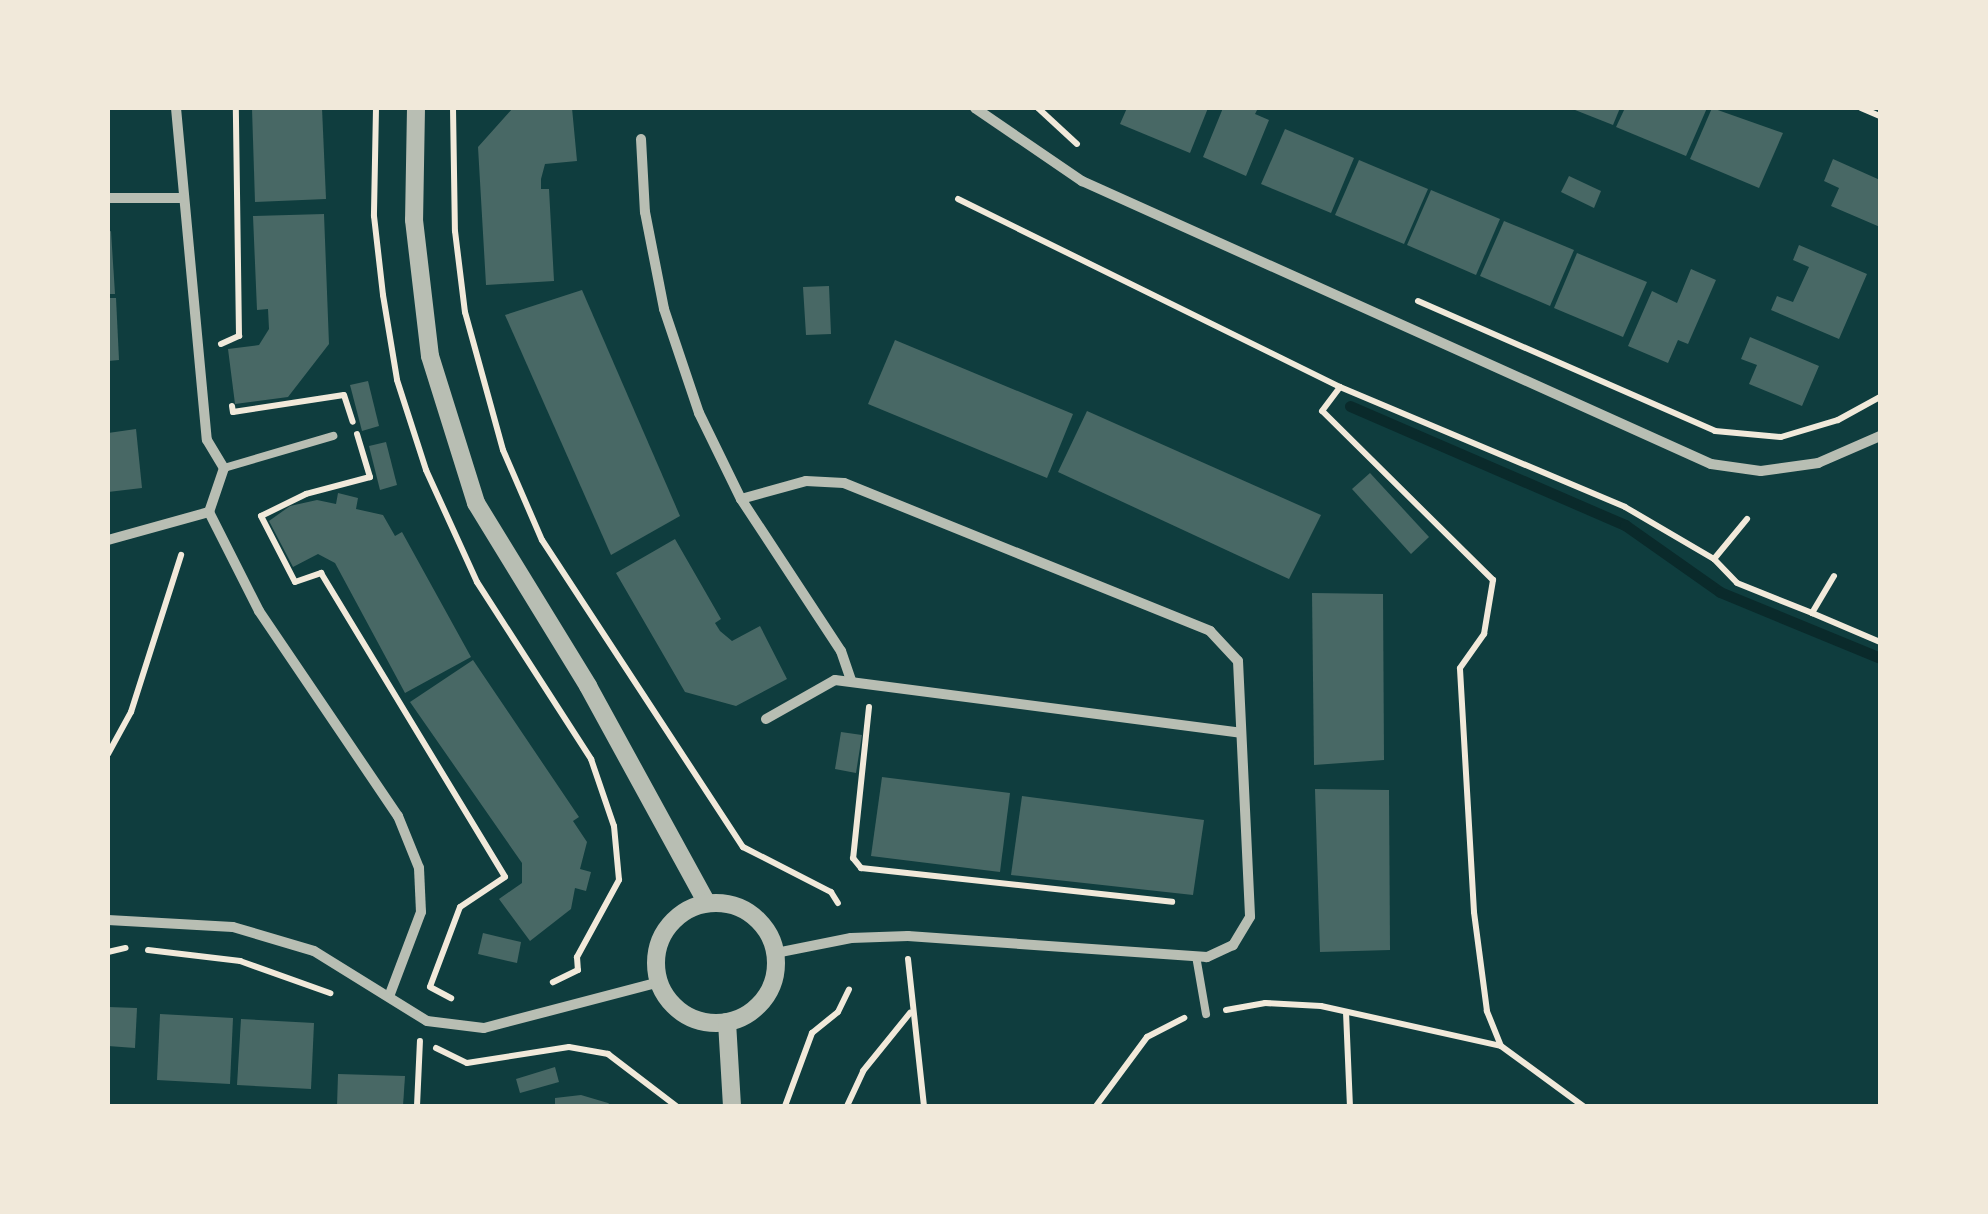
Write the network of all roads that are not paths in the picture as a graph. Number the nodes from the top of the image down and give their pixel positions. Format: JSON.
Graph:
{"nodes":[{"id":1,"x":176,"y":108,"type":"edge"},
{"id":2,"x":416,"y":108,"type":"edge"},
{"id":3,"x":975,"y":108,"type":"edge"},
{"id":4,"x":641,"y":139,"type":"dead end"},
{"id":5,"x":108,"y":198,"type":"edge"},
{"id":6,"x":182,"y":198,"type":"junction"},
{"id":7,"x":333,"y":436,"type":"dead end"},
{"id":8,"x":1880,"y":436,"type":"edge"},
{"id":9,"x":224,"y":468,"type":"junction"},
{"id":10,"x":741,"y":499,"type":"junction"},
{"id":11,"x":209,"y":512,"type":"junction"},
{"id":12,"x":108,"y":540,"type":"edge"},
{"id":13,"x":851,"y":680,"type":"junction"},
{"id":14,"x":766,"y":720,"type":"dead end"},
{"id":15,"x":1241,"y":733,"type":"junction"},
{"id":16,"x":707,"y":903,"type":"junction"},
{"id":17,"x":108,"y":920,"type":"edge"},
{"id":18,"x":776,"y":953,"type":"junction"},
{"id":19,"x":1201,"y":957,"type":"junction"},
{"id":20,"x":659,"y":982,"type":"junction"},
{"id":21,"x":390,"y":994,"type":"junction"},
{"id":22,"x":1206,"y":1014,"type":"dead end"},
{"id":23,"x":727,"y":1022,"type":"junction"},
{"id":24,"x":732,"y":1106,"type":"edge"}],
"edges":[{"from":1,"to":6,"type":"street"},
{"from":2,"to":16,"type":"street"},
{"from":3,"to":8,"type":"street"},
{"from":4,"to":10,"type":"street"},
{"from":5,"to":6,"type":"street"},
{"from":6,"to":9,"type":"street"},
{"from":7,"to":9,"type":"lane"},
{"from":9,"to":11,"type":"street"},
{"from":10,"to":13,"type":"street"},
{"from":10,"to":15,"type":"street"},
{"from":11,"to":12,"type":"street"},
{"from":11,"to":21,"type":"street"},
{"from":13,"to":14,"type":"street"},
{"from":13,"to":15,"type":"street"},
{"from":15,"to":19,"type":"street"},
{"from":16,"to":18,"type":"street"},
{"from":16,"to":20,"type":"street"},
{"from":17,"to":21,"type":"street"},
{"from":18,"to":19,"type":"street"},
{"from":18,"to":23,"type":"street"},
{"from":19,"to":22,"type":"lane"},
{"from":20,"to":21,"type":"street"},
{"from":20,"to":23,"type":"street"},
{"from":23,"to":24,"type":"street"}]}
